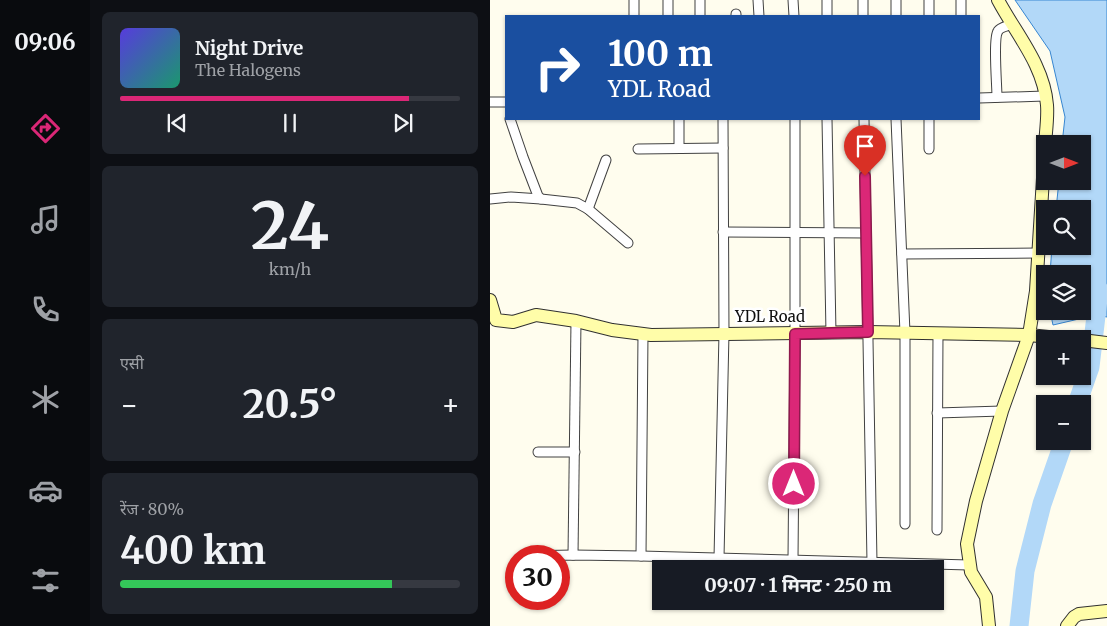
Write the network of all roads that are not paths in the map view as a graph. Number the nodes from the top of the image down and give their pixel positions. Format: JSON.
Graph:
{"nodes":[{"id":1,"x":634,"y":0,"type":"edge"},
{"id":2,"x":668,"y":0,"type":"edge"},
{"id":3,"x":700,"y":0,"type":"edge"},
{"id":4,"x":758,"y":0,"type":"edge"},
{"id":5,"x":794,"y":0,"type":"edge"},
{"id":6,"x":827,"y":0,"type":"edge"},
{"id":7,"x":863,"y":0,"type":"edge"},
{"id":8,"x":896,"y":0,"type":"edge"},
{"id":9,"x":929,"y":0,"type":"edge"},
{"id":10,"x":961,"y":0,"type":"edge"},
{"id":11,"x":998,"y":0,"type":"edge"},
{"id":12,"x":634,"y":15,"type":"edge"},
{"id":13,"x":668,"y":15,"type":"edge"},
{"id":14,"x":700,"y":15,"type":"edge"},
{"id":15,"x":759,"y":15,"type":"edge"},
{"id":16,"x":794,"y":15,"type":"edge"},
{"id":17,"x":827,"y":15,"type":"edge"},
{"id":18,"x":863,"y":15,"type":"edge"},
{"id":19,"x":896,"y":15,"type":"edge"},
{"id":20,"x":929,"y":15,"type":"edge"},
{"id":21,"x":961,"y":15,"type":"edge"},
{"id":22,"x":1012,"y":24,"type":"junction"},
{"id":23,"x":1045,"y":96,"type":"junction"},
{"id":24,"x":997,"y":97,"type":"junction"},
{"id":25,"x":980,"y":98,"type":"edge"},
{"id":26,"x":490,"y":102,"type":"edge"},
{"id":27,"x":505,"y":105,"type":"edge"},
{"id":28,"x":510,"y":120,"type":"edge"},
{"id":29,"x":679,"y":120,"type":"edge"},
{"id":30,"x":723,"y":120,"type":"edge"},
{"id":31,"x":795,"y":120,"type":"edge"},
{"id":32,"x":827,"y":120,"type":"edge"},
{"id":33,"x":864,"y":120,"type":"edge"},
{"id":34,"x":896,"y":120,"type":"edge"},
{"id":35,"x":929,"y":120,"type":"edge"},
{"id":36,"x":1045,"y":135,"type":"edge"},
{"id":37,"x":679,"y":148,"type":"junction"},
{"id":38,"x":723,"y":148,"type":"junction"},
{"id":39,"x":638,"y":149,"type":"dead end"},
{"id":40,"x":929,"y":149,"type":"dead end"},
{"id":41,"x":606,"y":160,"type":"dead end"},
{"id":42,"x":490,"y":199,"type":"edge"},
{"id":43,"x":541,"y":199,"type":"junction"},
{"id":44,"x":588,"y":209,"type":"junction"},
{"id":45,"x":723,"y":232,"type":"junction"},
{"id":46,"x":795,"y":233,"type":"junction"},
{"id":47,"x":829,"y":233,"type":"junction"},
{"id":48,"x":866,"y":233,"type":"junction"},
{"id":49,"x":628,"y":243,"type":"dead end"},
{"id":50,"x":902,"y":254,"type":"junction"},
{"id":51,"x":1036,"y":254,"type":"edge"},
{"id":52,"x":1038,"y":255,"type":"edge"},
{"id":53,"x":490,"y":300,"type":"edge"},
{"id":54,"x":576,"y":321,"type":"junction"},
{"id":55,"x":868,"y":332,"type":"junction"},
{"id":56,"x":724,"y":333,"type":"junction"},
{"id":57,"x":831,"y":333,"type":"junction"},
{"id":58,"x":905,"y":333,"type":"junction"},
{"id":59,"x":938,"y":333,"type":"junction"},
{"id":60,"x":643,"y":334,"type":"junction"},
{"id":61,"x":795,"y":334,"type":"junction"},
{"id":62,"x":1029,"y":335,"type":"junction"},
{"id":63,"x":1036,"y":336,"type":"edge"},
{"id":64,"x":1091,"y":341,"type":"edge"},
{"id":65,"x":1107,"y":343,"type":"edge"},
{"id":66,"x":1002,"y":411,"type":"junction"},
{"id":67,"x":938,"y":413,"type":"junction"},
{"id":68,"x":538,"y":452,"type":"dead end"},
{"id":69,"x":575,"y":452,"type":"junction"},
{"id":70,"x":905,"y":524,"type":"dead end"},
{"id":71,"x":937,"y":530,"type":"dead end"},
{"id":72,"x":570,"y":555,"type":"edge"},
{"id":73,"x":574,"y":555,"type":"junction"},
{"id":74,"x":642,"y":556,"type":"junction"},
{"id":75,"x":719,"y":558,"type":"junction"},
{"id":76,"x":794,"y":560,"type":"joint"},
{"id":77,"x":872,"y":560,"type":"edge"},
{"id":78,"x":944,"y":564,"type":"edge"},
{"id":79,"x":969,"y":565,"type":"junction"},
{"id":80,"x":1107,"y":611,"type":"edge"},
{"id":81,"x":989,"y":626,"type":"edge"},
{"id":82,"x":1067,"y":626,"type":"edge"}],
"edges":[{"from":1,"to":12,"type":"street"},
{"from":2,"to":13,"type":"street"},
{"from":3,"to":14,"type":"street"},
{"from":4,"to":15,"type":"street"},
{"from":5,"to":16,"type":"street"},
{"from":6,"to":17,"type":"street"},
{"from":7,"to":18,"type":"street"},
{"from":8,"to":19,"type":"street"},
{"from":9,"to":20,"type":"street"},
{"from":10,"to":21,"type":"street"},
{"from":11,"to":22,"type":"street"},
{"from":22,"to":23,"type":"street"},
{"from":22,"to":24,"type":"street"},
{"from":23,"to":24,"type":"street"},
{"from":23,"to":36,"type":"street"},
{"from":24,"to":25,"type":"street"},
{"from":26,"to":27,"type":"street"},
{"from":28,"to":43,"type":"street"},
{"from":29,"to":37,"type":"street"},
{"from":30,"to":38,"type":"street"},
{"from":31,"to":46,"type":"street"},
{"from":32,"to":47,"type":"street"},
{"from":33,"to":48,"type":"street"},
{"from":34,"to":50,"type":"street"},
{"from":35,"to":40,"type":"street"},
{"from":37,"to":38,"type":"street"},
{"from":37,"to":39,"type":"street"},
{"from":38,"to":45,"type":"street"},
{"from":41,"to":44,"type":"street"},
{"from":42,"to":43,"type":"street"},
{"from":43,"to":44,"type":"street"},
{"from":44,"to":49,"type":"street"},
{"from":45,"to":46,"type":"street"},
{"from":45,"to":56,"type":"street"},
{"from":46,"to":47,"type":"street"},
{"from":46,"to":61,"type":"street"},
{"from":47,"to":48,"type":"street"},
{"from":47,"to":57,"type":"street"},
{"from":48,"to":55,"type":"street"},
{"from":50,"to":51,"type":"street"},
{"from":50,"to":58,"type":"street"},
{"from":52,"to":62,"type":"street"},
{"from":53,"to":54,"type":"street","name":"YDL Road"},
{"from":54,"to":60,"type":"street","name":"YDL Road"},
{"from":54,"to":69,"type":"street"},
{"from":55,"to":57,"type":"street","name":"YDL Road"},
{"from":55,"to":58,"type":"street","name":"YDL Road"},
{"from":55,"to":77,"type":"street"},
{"from":56,"to":60,"type":"street","name":"YDL Road"},
{"from":56,"to":61,"type":"street","name":"YDL Road"},
{"from":56,"to":75,"type":"street"},
{"from":57,"to":61,"type":"street","name":"YDL Road"},
{"from":58,"to":59,"type":"street","name":"YDL Road"},
{"from":58,"to":70,"type":"street"},
{"from":59,"to":62,"type":"street","name":"YDL Road"},
{"from":59,"to":67,"type":"street"},
{"from":60,"to":74,"type":"street"},
{"from":61,"to":76,"type":"street"},
{"from":62,"to":63,"type":"street","name":"YDL Road"},
{"from":62,"to":66,"type":"street"},
{"from":64,"to":65,"type":"street"},
{"from":66,"to":67,"type":"street"},
{"from":66,"to":79,"type":"street"},
{"from":67,"to":71,"type":"street"},
{"from":68,"to":69,"type":"street"},
{"from":69,"to":73,"type":"street"},
{"from":72,"to":73,"type":"street"},
{"from":73,"to":74,"type":"street"},
{"from":74,"to":75,"type":"street"},
{"from":75,"to":76,"type":"street"},
{"from":78,"to":79,"type":"street"},
{"from":79,"to":81,"type":"street"},
{"from":80,"to":82,"type":"street"}]}
